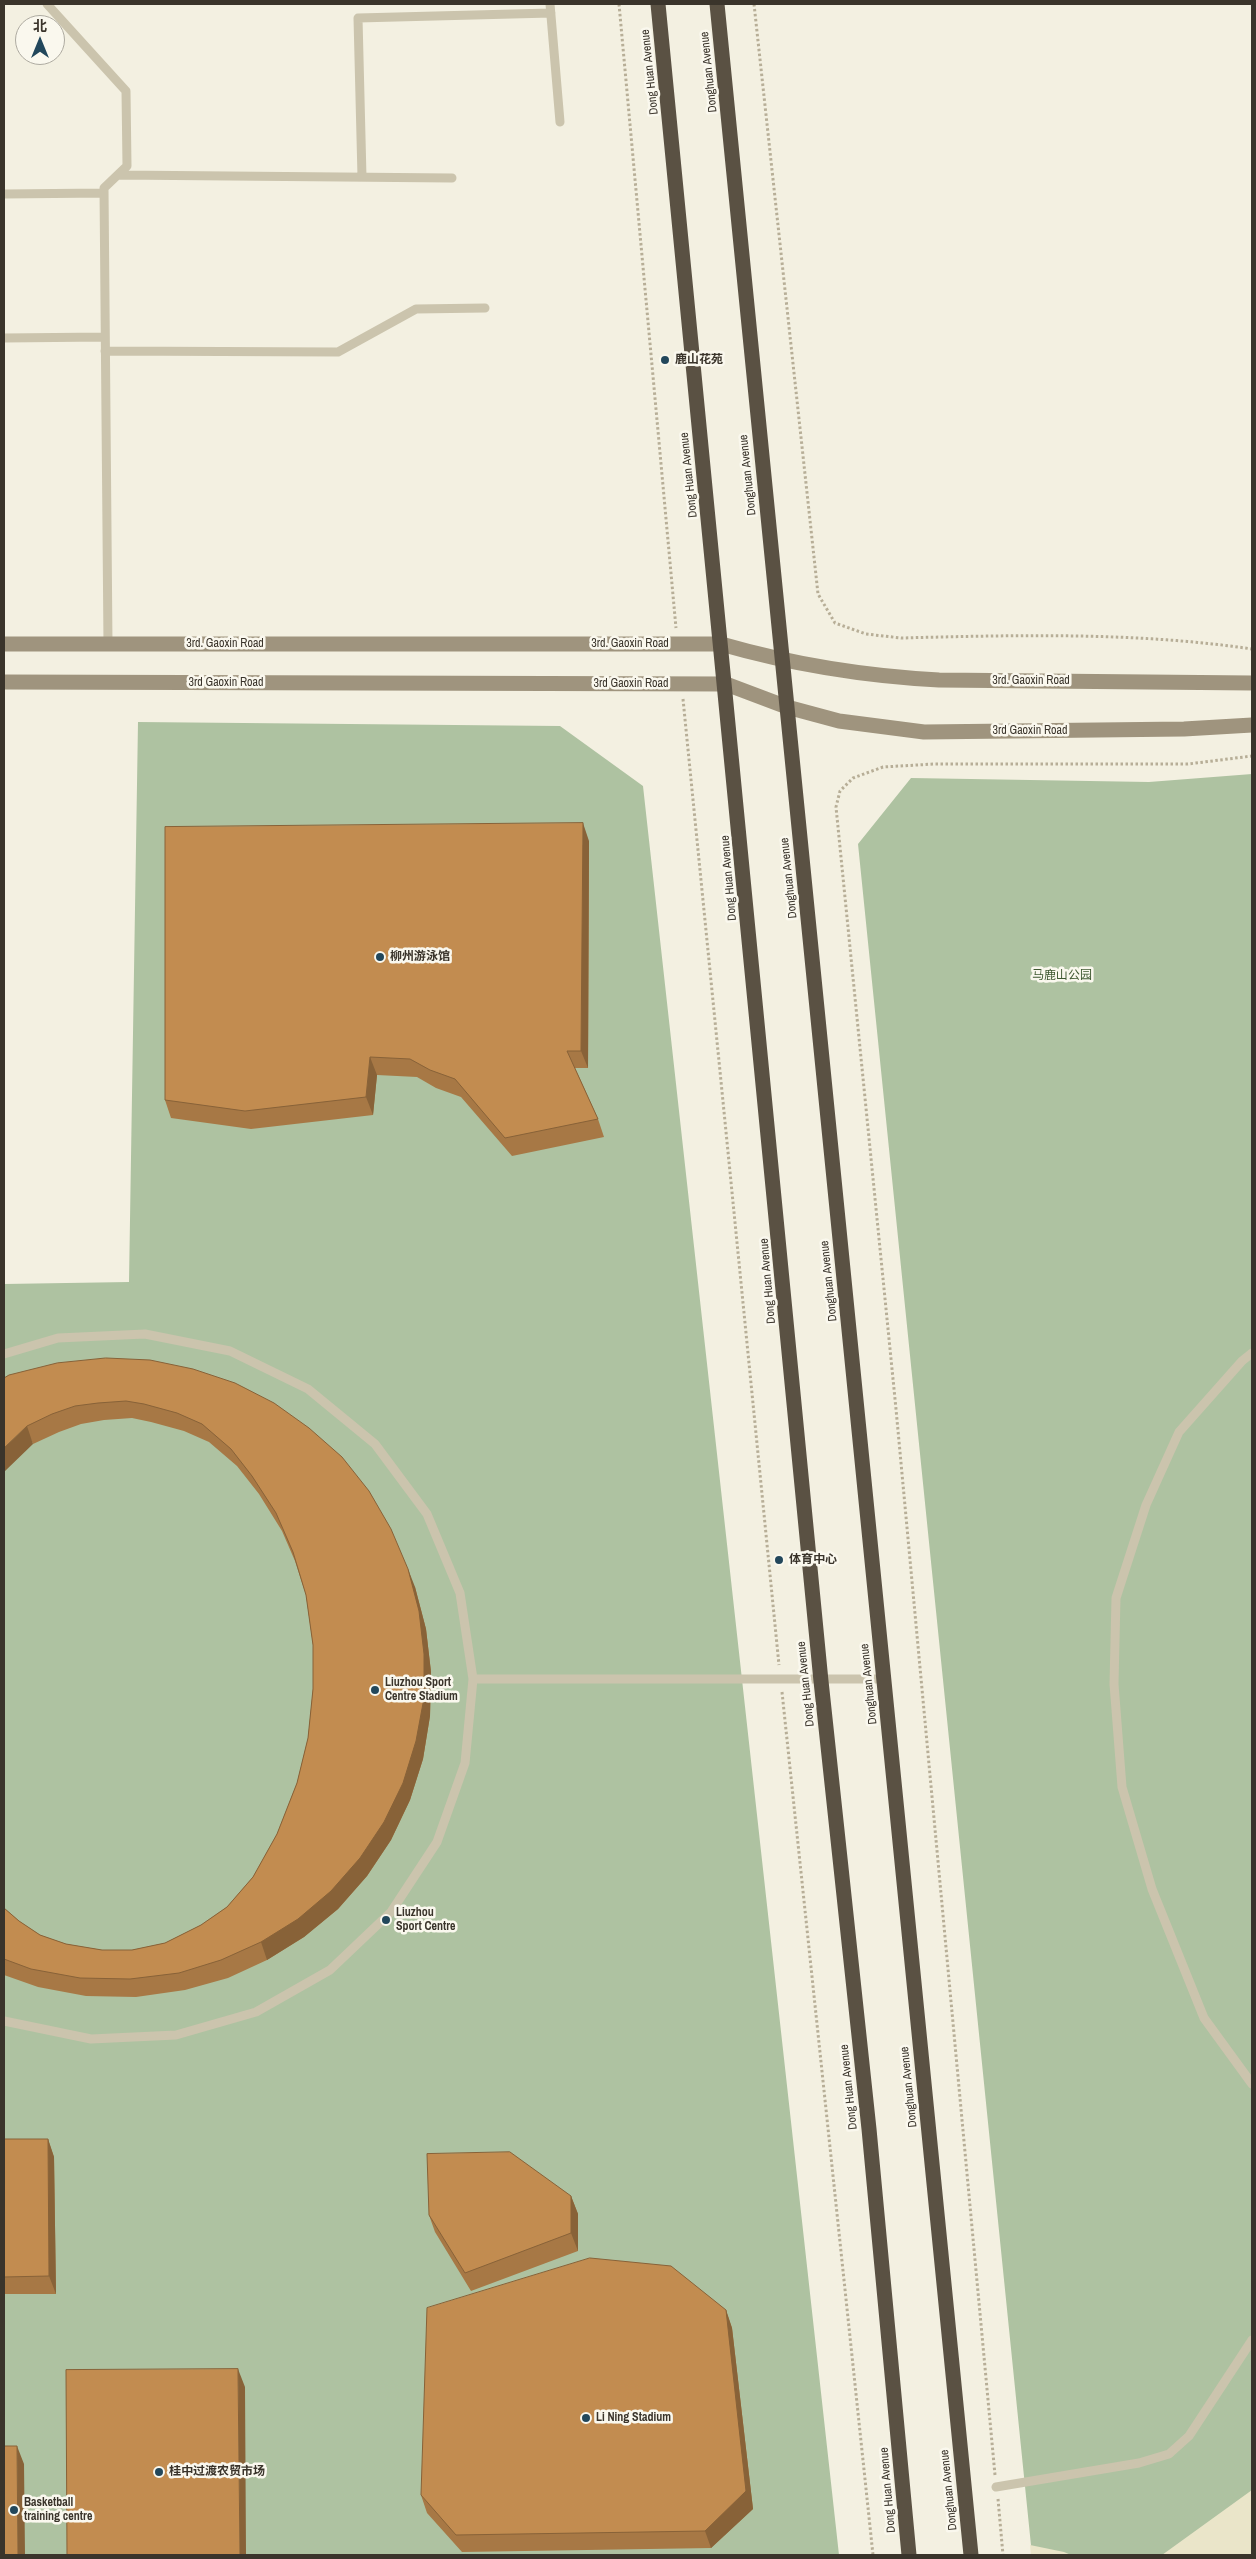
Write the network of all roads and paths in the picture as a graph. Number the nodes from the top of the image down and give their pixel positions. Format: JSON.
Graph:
{"nodes":[{"id":1,"x":47,"y":4,"type":"edge"},
{"id":2,"x":619,"y":4,"type":"edge"},
{"id":3,"x":658,"y":4,"type":"edge"},
{"id":4,"x":717,"y":4,"type":"edge"},
{"id":5,"x":754,"y":4,"type":"edge"},
{"id":6,"x":551,"y":9,"type":"edge"},
{"id":7,"x":560,"y":122,"type":"dead end"},
{"id":8,"x":118,"y":175,"type":"junction"},
{"id":9,"x":362,"y":177,"type":"junction"},
{"id":10,"x":452,"y":178,"type":"dead end"},
{"id":11,"x":104,"y":193,"type":"junction"},
{"id":12,"x":4,"y":194,"type":"edge"},
{"id":13,"x":485,"y":308,"type":"dead end"},
{"id":14,"x":105,"y":337,"type":"junction"},
{"id":15,"x":4,"y":338,"type":"edge"},
{"id":16,"x":105,"y":351,"type":"junction"},
{"id":17,"x":4,"y":644,"type":"edge"},
{"id":18,"x":108,"y":644,"type":"junction"},
{"id":19,"x":678,"y":644,"type":"junction"},
{"id":20,"x":721,"y":644,"type":"junction"},
{"id":21,"x":1252,"y":649,"type":"edge"},
{"id":22,"x":781,"y":661,"type":"junction"},
{"id":23,"x":4,"y":682,"type":"edge"},
{"id":24,"x":1252,"y":683,"type":"edge"},
{"id":25,"x":682,"y":684,"type":"junction"},
{"id":26,"x":726,"y":684,"type":"junction"},
{"id":27,"x":788,"y":707,"type":"junction"},
{"id":28,"x":1252,"y":725,"type":"edge"},
{"id":29,"x":1252,"y":756,"type":"edge"},
{"id":30,"x":1252,"y":1353,"type":"edge"},
{"id":31,"x":4,"y":1354,"type":"edge"},
{"id":32,"x":472,"y":1679,"type":"junction"},
{"id":33,"x":883,"y":1680,"type":"junction"},
{"id":34,"x":780,"y":1681,"type":"junction"},
{"id":35,"x":821,"y":1681,"type":"junction"},
{"id":36,"x":4,"y":2021,"type":"edge"},
{"id":37,"x":1252,"y":2084,"type":"edge"},
{"id":38,"x":1252,"y":2340,"type":"edge"},
{"id":39,"x":996,"y":2487,"type":"junction"},
{"id":40,"x":873,"y":2555,"type":"edge"},
{"id":41,"x":909,"y":2555,"type":"edge"},
{"id":42,"x":971,"y":2555,"type":"edge"},
{"id":43,"x":1003,"y":2555,"type":"edge"}],
"edges":[{"from":1,"to":8,"type":"lane"},
{"from":2,"to":19,"type":"path"},
{"from":3,"to":20,"type":"highway","name":"Dong Huan Avenue"},
{"from":4,"to":22,"type":"highway","name":"Donghuan Avenue"},
{"from":5,"to":21,"type":"path"},
{"from":6,"to":7,"type":"lane"},
{"from":6,"to":9,"type":"lane"},
{"from":8,"to":9,"type":"lane"},
{"from":8,"to":11,"type":"lane"},
{"from":9,"to":10,"type":"lane"},
{"from":11,"to":12,"type":"lane"},
{"from":11,"to":14,"type":"lane"},
{"from":13,"to":16,"type":"lane"},
{"from":14,"to":15,"type":"lane"},
{"from":14,"to":16,"type":"lane"},
{"from":16,"to":18,"type":"lane"},
{"from":17,"to":18,"type":"main road","name":"3rd. Gaoxin Road"},
{"from":18,"to":19,"type":"main road","name":"3rd. Gaoxin Road"},
{"from":19,"to":20,"type":"main road","name":"3rd. Gaoxin Road"},
{"from":20,"to":22,"type":"main road","name":"3rd. Gaoxin Road"},
{"from":20,"to":26,"type":"highway","name":"Dong Huan Avenue"},
{"from":22,"to":24,"type":"main road","name":"3rd. Gaoxin Road"},
{"from":22,"to":27,"type":"highway","name":"Donghuan Avenue"},
{"from":23,"to":25,"type":"main road","name":"3rd Gaoxin Road"},
{"from":25,"to":26,"type":"main road","name":"3rd Gaoxin Road"},
{"from":25,"to":34,"type":"path"},
{"from":26,"to":27,"type":"main road","name":"3rd Gaoxin Road"},
{"from":26,"to":35,"type":"highway","name":"Dong Huan Avenue"},
{"from":27,"to":28,"type":"main road","name":"3rd Gaoxin Road"},
{"from":27,"to":33,"type":"highway","name":"Donghuan Avenue"},
{"from":29,"to":39,"type":"path"},
{"from":30,"to":37,"type":"lane"},
{"from":31,"to":32,"type":"lane"},
{"from":32,"to":34,"type":"lane"},
{"from":32,"to":36,"type":"lane"},
{"from":33,"to":35,"type":"lane"},
{"from":33,"to":42,"type":"highway","name":"Donghuan Avenue"},
{"from":34,"to":35,"type":"lane"},
{"from":34,"to":40,"type":"path"},
{"from":35,"to":41,"type":"highway","name":"Dong Huan Avenue"},
{"from":38,"to":39,"type":"lane"},
{"from":39,"to":43,"type":"path"}]}
